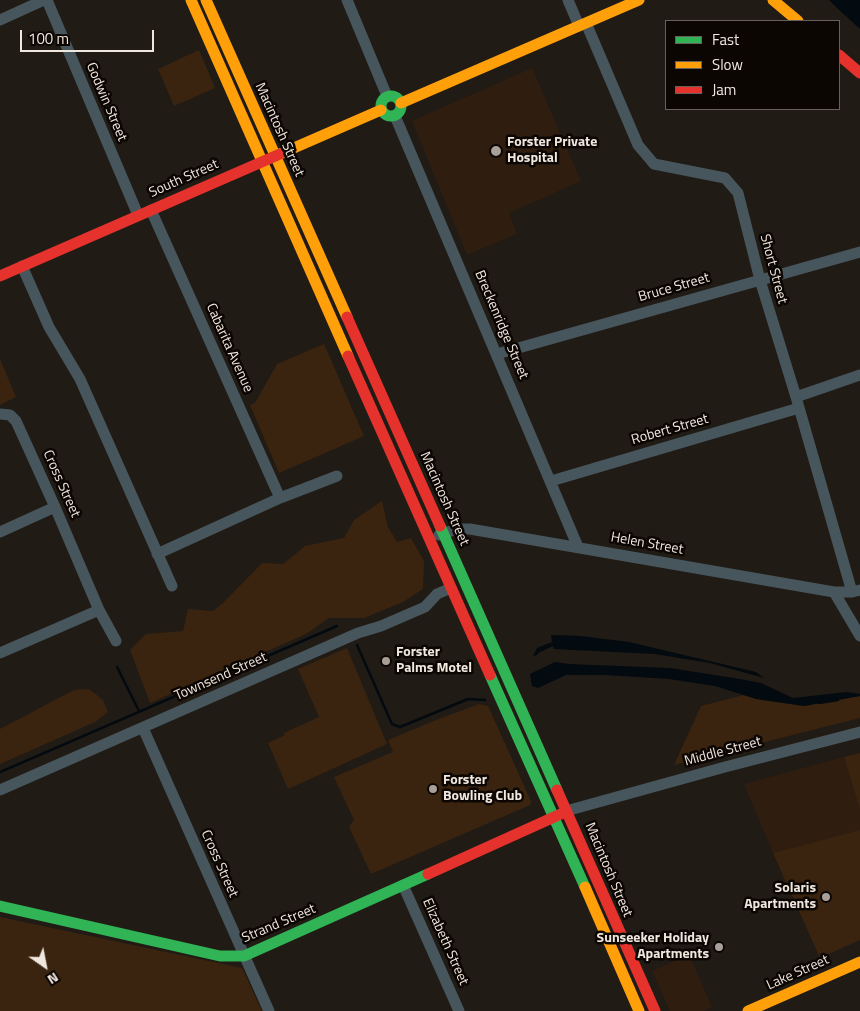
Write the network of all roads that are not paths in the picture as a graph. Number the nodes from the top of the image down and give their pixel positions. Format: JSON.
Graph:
{"nodes":[{"id":1,"x":46,"y":0,"type":"edge"},
{"id":2,"x":191,"y":0,"type":"edge"},
{"id":3,"x":206,"y":0,"type":"edge"},
{"id":4,"x":347,"y":0,"type":"edge"},
{"id":5,"x":568,"y":0,"type":"edge"},
{"id":6,"x":639,"y":0,"type":"edge"},
{"id":7,"x":773,"y":0,"type":"edge"},
{"id":8,"x":0,"y":20,"type":"edge"},
{"id":9,"x":797,"y":20,"type":"edge"},
{"id":10,"x":583,"y":24,"type":"junction"},
{"id":11,"x":840,"y":56,"type":"edge"},
{"id":12,"x":860,"y":73,"type":"edge"},
{"id":13,"x":387,"y":96,"type":"junction"},
{"id":14,"x":402,"y":103,"type":"junction"},
{"id":15,"x":381,"y":110,"type":"junction"},
{"id":16,"x":395,"y":116,"type":"junction"},
{"id":17,"x":274,"y":156,"type":"junction"},
{"id":18,"x":262,"y":161,"type":"junction"},
{"id":19,"x":151,"y":210,"type":"junction"},
{"id":20,"x":138,"y":216,"type":"junction"},
{"id":21,"x":860,"y":252,"type":"edge"},
{"id":22,"x":22,"y":266,"type":"junction"},
{"id":23,"x":0,"y":276,"type":"edge"},
{"id":24,"x":760,"y":280,"type":"junction"},
{"id":25,"x":497,"y":354,"type":"junction"},
{"id":26,"x":860,"y":375,"type":"edge"},
{"id":27,"x":797,"y":403,"type":"junction"},
{"id":28,"x":0,"y":414,"type":"edge"},
{"id":29,"x":337,"y":476,"type":"dead end"},
{"id":30,"x":551,"y":481,"type":"junction"},
{"id":31,"x":280,"y":498,"type":"junction"},
{"id":32,"x":55,"y":507,"type":"junction"},
{"id":33,"x":0,"y":532,"type":"edge"},
{"id":34,"x":443,"y":534,"type":"junction"},
{"id":35,"x":430,"y":539,"type":"junction"},
{"id":36,"x":578,"y":547,"type":"junction"},
{"id":37,"x":157,"y":554,"type":"junction"},
{"id":38,"x":172,"y":586,"type":"dead end"},
{"id":39,"x":452,"y":588,"type":"junction"},
{"id":40,"x":856,"y":591,"type":"edge"},
{"id":41,"x":834,"y":592,"type":"junction"},
{"id":42,"x":99,"y":610,"type":"junction"},
{"id":43,"x":860,"y":636,"type":"edge"},
{"id":44,"x":116,"y":641,"type":"dead end"},
{"id":45,"x":0,"y":653,"type":"edge"},
{"id":46,"x":143,"y":728,"type":"junction"},
{"id":47,"x":860,"y":732,"type":"edge"},
{"id":48,"x":0,"y":790,"type":"edge"},
{"id":49,"x":594,"y":802,"type":"junction"},
{"id":50,"x":539,"y":806,"type":"junction"},
{"id":51,"x":566,"y":811,"type":"junction"},
{"id":52,"x":553,"y":816,"type":"junction"},
{"id":53,"x":572,"y":824,"type":"junction"},
{"id":54,"x":522,"y":830,"type":"junction"},
{"id":55,"x":403,"y":885,"type":"junction"},
{"id":56,"x":0,"y":906,"type":"edge"},
{"id":57,"x":244,"y":956,"type":"junction"},
{"id":58,"x":860,"y":962,"type":"edge"},
{"id":59,"x":269,"y":1011,"type":"edge"},
{"id":60,"x":459,"y":1011,"type":"edge"},
{"id":61,"x":639,"y":1011,"type":"edge"},
{"id":62,"x":655,"y":1011,"type":"edge"},
{"id":63,"x":748,"y":1011,"type":"edge"}],
"edges":[{"from":1,"to":8,"type":"street"},
{"from":1,"to":20,"type":"street","name":"Godwin Street"},
{"from":2,"to":18,"type":"main road","name":"Macintosh Street"},
{"from":3,"to":17,"type":"main road","name":"Macintosh Street"},
{"from":4,"to":13,"type":"street"},
{"from":5,"to":10,"type":"street","name":"Short Street"},
{"from":6,"to":10,"type":"main road"},
{"from":7,"to":9,"type":"main road"},
{"from":10,"to":14,"type":"main road"},
{"from":10,"to":24,"type":"street","name":"Short Street"},
{"from":11,"to":12,"type":"main road"},
{"from":13,"to":14,"type":"main road"},
{"from":13,"to":15,"type":"main road"},
{"from":14,"to":16,"type":"main road"},
{"from":15,"to":16,"type":"main road"},
{"from":15,"to":17,"type":"main road","name":"South Street"},
{"from":16,"to":25,"type":"street","name":"Breckenridge Street"},
{"from":17,"to":18,"type":"main road","name":"South Street"},
{"from":17,"to":34,"type":"main road","name":"Macintosh Street"},
{"from":18,"to":19,"type":"main road","name":"South Street"},
{"from":18,"to":35,"type":"main road","name":"Macintosh Street"},
{"from":19,"to":20,"type":"main road","name":"South Street"},
{"from":19,"to":31,"type":"street","name":"Cabarita Avenue"},
{"from":20,"to":22,"type":"main road","name":"South Street"},
{"from":21,"to":24,"type":"street","name":"Bruce Street"},
{"from":22,"to":23,"type":"main road","name":"South Street"},
{"from":22,"to":37,"type":"street"},
{"from":24,"to":25,"type":"street","name":"Bruce Street"},
{"from":24,"to":27,"type":"street","name":"Short Street"},
{"from":25,"to":30,"type":"street","name":"Breckenridge Street"},
{"from":26,"to":27,"type":"street","name":"Robert Street"},
{"from":27,"to":30,"type":"street","name":"Robert Street"},
{"from":27,"to":40,"type":"street","name":"Short Street"},
{"from":28,"to":32,"type":"street","name":"Cross Street"},
{"from":29,"to":31,"type":"street"},
{"from":30,"to":36,"type":"street","name":"Breckenridge Street"},
{"from":31,"to":37,"type":"street"},
{"from":32,"to":33,"type":"street"},
{"from":32,"to":42,"type":"street","name":"Cross Street"},
{"from":34,"to":35,"type":"street","name":"Helen Street"},
{"from":34,"to":36,"type":"street","name":"Helen Street"},
{"from":34,"to":51,"type":"main road","name":"Macintosh Street"},
{"from":35,"to":39,"type":"main road","name":"Macintosh Street"},
{"from":36,"to":41,"type":"street","name":"Helen Street"},
{"from":37,"to":38,"type":"street"},
{"from":39,"to":46,"type":"street","name":"Townsend Street"},
{"from":39,"to":50,"type":"main road","name":"Macintosh Street"},
{"from":40,"to":41,"type":"street","name":"Helen Street"},
{"from":41,"to":43,"type":"street"},
{"from":42,"to":44,"type":"street","name":"Cross Street"},
{"from":42,"to":45,"type":"street"},
{"from":46,"to":48,"type":"street","name":"Townsend Street"},
{"from":46,"to":57,"type":"street","name":"Cross Street"},
{"from":47,"to":49,"type":"street","name":"Middle Street"},
{"from":49,"to":51,"type":"street","name":"Middle Street"},
{"from":49,"to":53,"type":"street"},
{"from":50,"to":52,"type":"main road","name":"Macintosh Street"},
{"from":50,"to":54,"type":"main road"},
{"from":51,"to":52,"type":"main road","name":"Middle Street"},
{"from":51,"to":53,"type":"main road","name":"Macintosh Street"},
{"from":52,"to":54,"type":"main road","name":"Strand Street"},
{"from":52,"to":61,"type":"main road","name":"Macintosh Street"},
{"from":53,"to":62,"type":"main road","name":"Macintosh Street"},
{"from":54,"to":55,"type":"main road","name":"Strand Street"},
{"from":55,"to":57,"type":"main road","name":"Strand Street"},
{"from":55,"to":60,"type":"street","name":"Elizabeth Street"},
{"from":56,"to":57,"type":"main road","name":"Strand Street"},
{"from":57,"to":59,"type":"street","name":"Cross Street"},
{"from":58,"to":63,"type":"main road","name":"Lake Street"}]}
